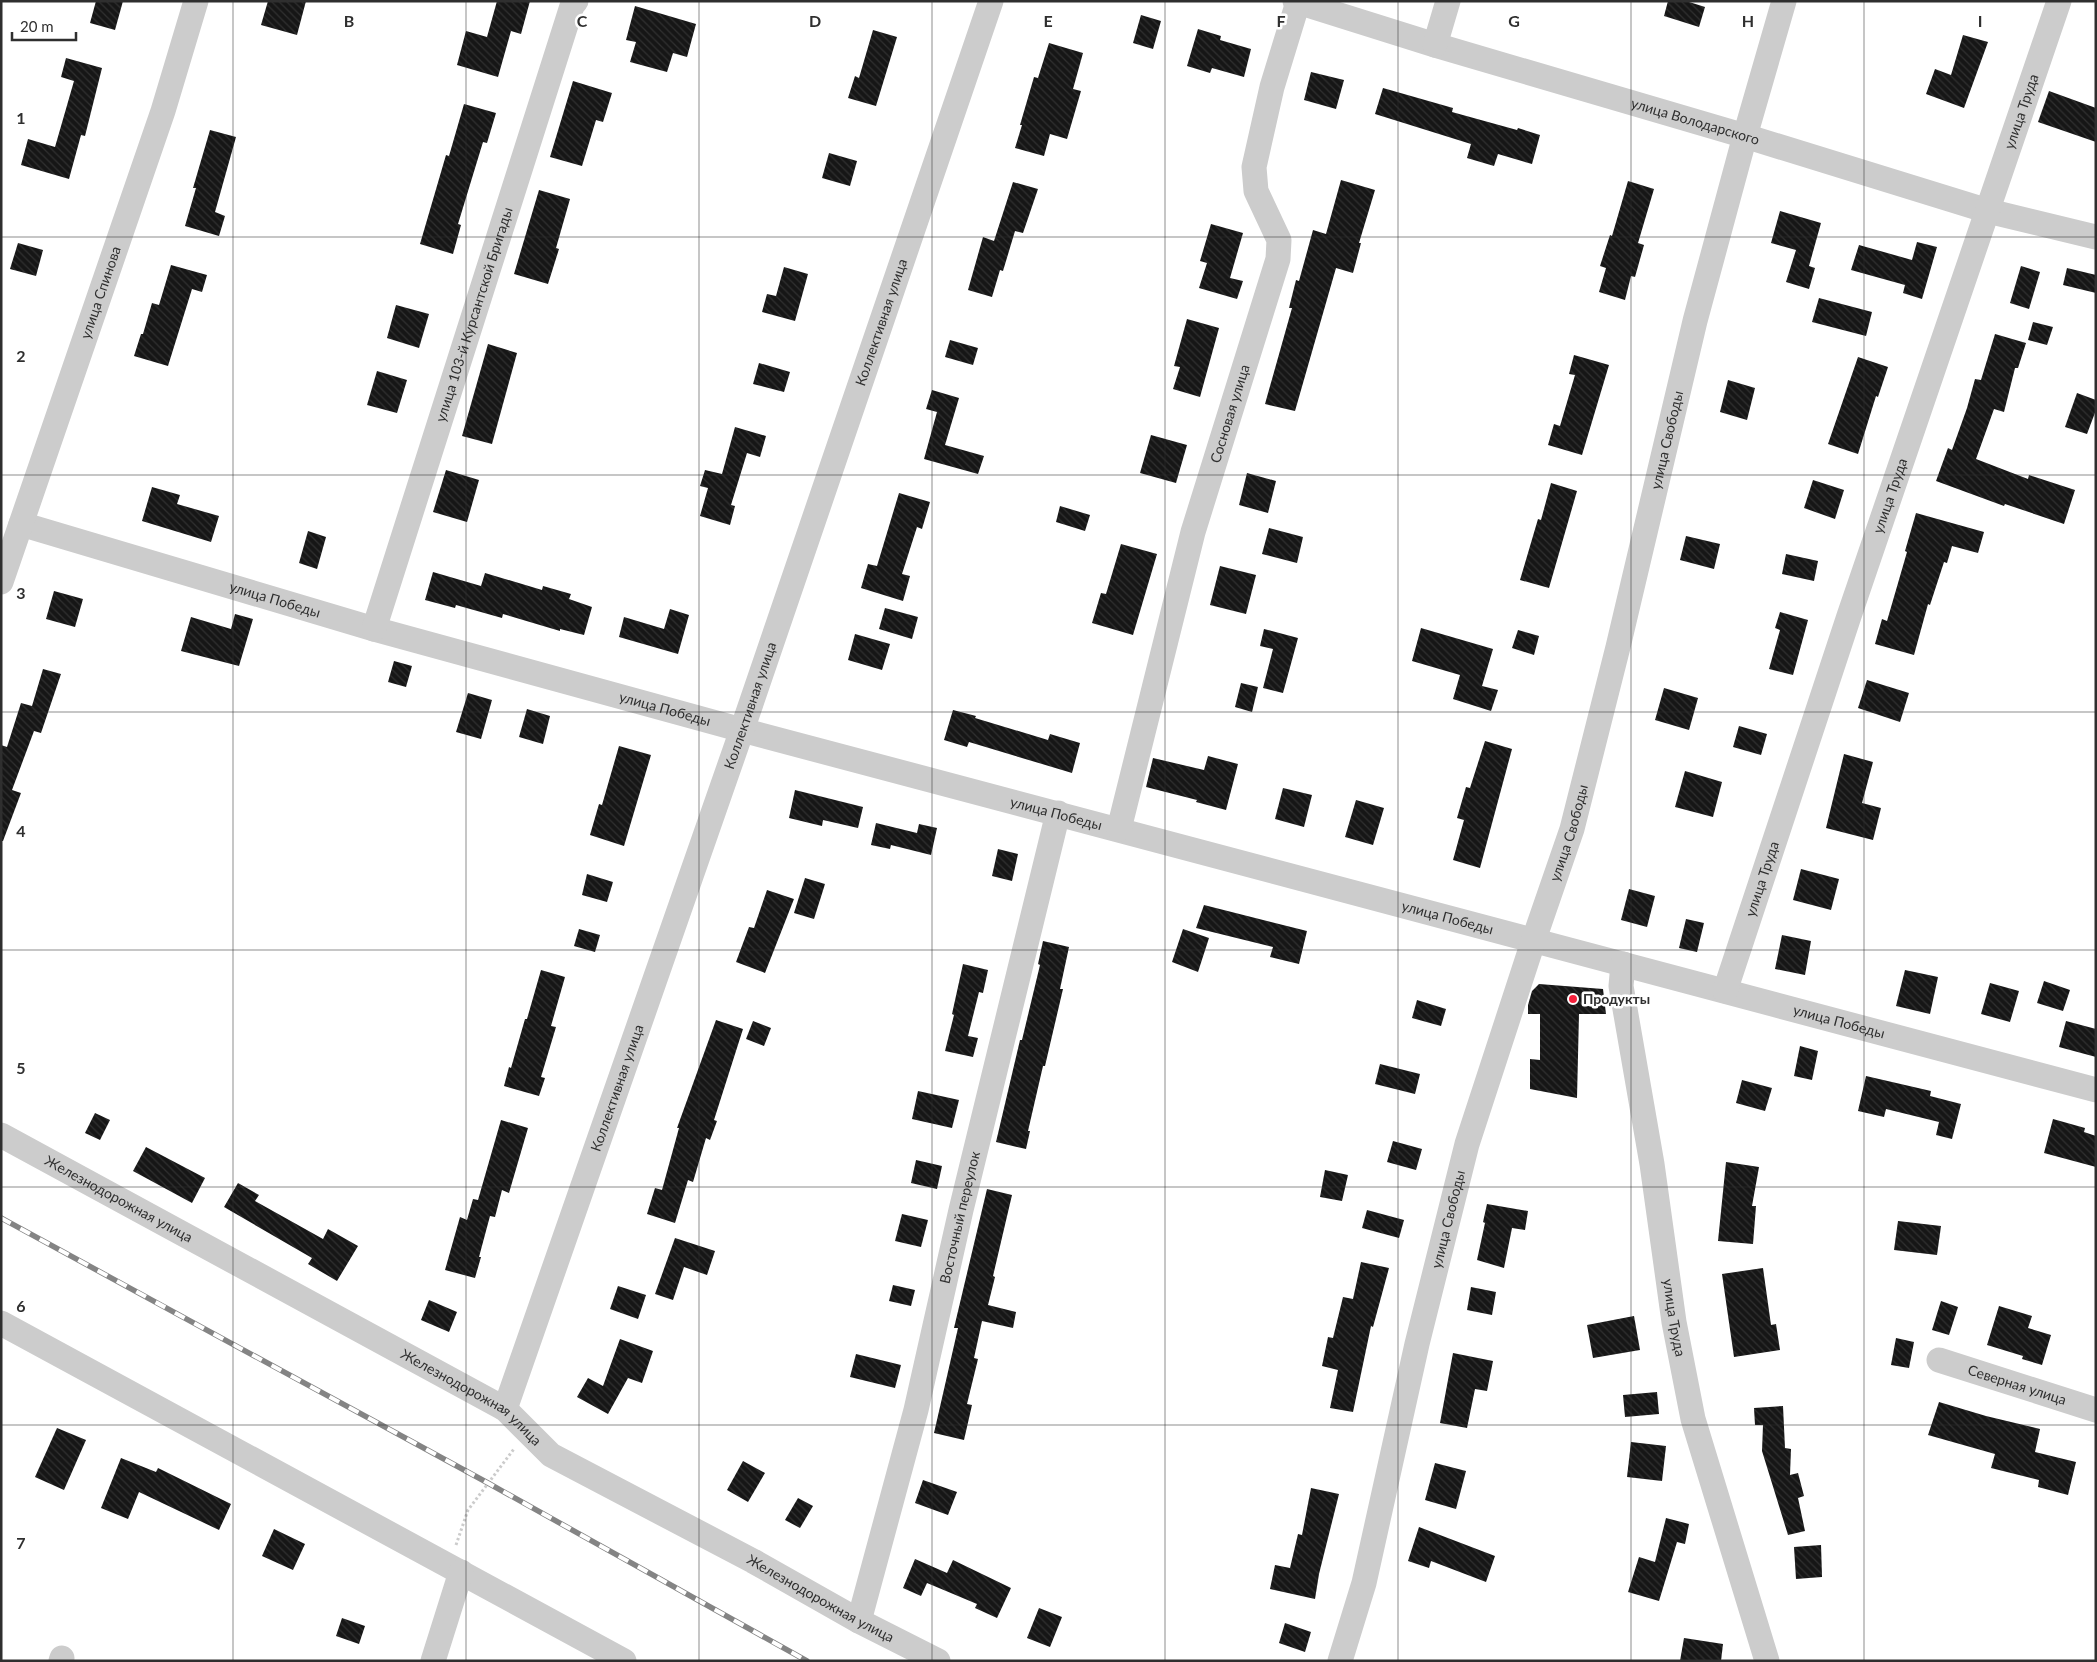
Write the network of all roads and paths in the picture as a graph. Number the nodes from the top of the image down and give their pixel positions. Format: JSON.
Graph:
{"nodes":[{"id":1,"x":196,"y":1,"type":"edge"},
{"id":2,"x":576,"y":1,"type":"edge"},
{"id":3,"x":991,"y":1,"type":"edge"},
{"id":4,"x":1448,"y":1,"type":"edge"},
{"id":5,"x":1784,"y":1,"type":"edge"},
{"id":6,"x":2059,"y":1,"type":"edge"},
{"id":7,"x":1296,"y":2,"type":"edge"},
{"id":8,"x":1435,"y":45,"type":"junction"},
{"id":9,"x":1745,"y":136,"type":"junction"},
{"id":10,"x":1988,"y":211,"type":"junction"},
{"id":11,"x":2096,"y":238,"type":"edge"},
{"id":12,"x":21,"y":524,"type":"junction"},
{"id":13,"x":5,"y":558,"type":"edge"},
{"id":14,"x":1,"y":582,"type":"edge"},
{"id":15,"x":374,"y":629,"type":"junction"},
{"id":16,"x":742,"y":730,"type":"junction"},
{"id":17,"x":1058,"y":813,"type":"junction"},
{"id":18,"x":1118,"y":829,"type":"junction"},
{"id":19,"x":1533,"y":942,"type":"junction"},
{"id":20,"x":1623,"y":964,"type":"junction"},
{"id":21,"x":1725,"y":991,"type":"junction"},
{"id":22,"x":2096,"y":1090,"type":"edge"},
{"id":23,"x":1,"y":1135,"type":"edge"},
{"id":24,"x":1,"y":1323,"type":"edge"},
{"id":25,"x":1940,"y":1360,"type":"dead end"},
{"id":26,"x":505,"y":1409,"type":"junction"},
{"id":27,"x":2096,"y":1410,"type":"edge"},
{"id":28,"x":524,"y":1428,"type":"junction"},
{"id":29,"x":461,"y":1572,"type":"junction"},
{"id":30,"x":859,"y":1620,"type":"junction"},
{"id":31,"x":433,"y":1661,"type":"edge"},
{"id":32,"x":624,"y":1661,"type":"edge"},
{"id":33,"x":938,"y":1661,"type":"edge"},
{"id":34,"x":1340,"y":1661,"type":"edge"},
{"id":35,"x":1767,"y":1661,"type":"edge"}],
"edges":[{"from":1,"to":12,"type":"street","name":"улица Спинова"},
{"from":2,"to":15,"type":"street","name":"улица 103-й Курсантской Бригады"},
{"from":3,"to":16,"type":"street","name":"Коллективная улица"},
{"from":4,"to":8,"type":"street"},
{"from":5,"to":9,"type":"street","name":"улица Свободы"},
{"from":6,"to":10,"type":"street","name":"улица Труда"},
{"from":7,"to":8,"type":"street","name":"улица Володарского"},
{"from":7,"to":18,"type":"street","name":"Сосновая улица"},
{"from":8,"to":9,"type":"street","name":"улица Володарского"},
{"from":9,"to":10,"type":"street","name":"улица Володарского"},
{"from":9,"to":19,"type":"street","name":"улица Свободы"},
{"from":10,"to":11,"type":"street","name":"улица Володарского"},
{"from":10,"to":21,"type":"street","name":"улица Труда"},
{"from":12,"to":13,"type":"street","name":"улица Спинова"},
{"from":12,"to":15,"type":"street","name":"улица Победы"},
{"from":13,"to":14,"type":"street","name":"улица Спинова"},
{"from":15,"to":16,"type":"street","name":"улица Победы"},
{"from":16,"to":17,"type":"street","name":"улица Победы"},
{"from":16,"to":26,"type":"street","name":"Коллективная улица"},
{"from":17,"to":18,"type":"street","name":"улица Победы"},
{"from":17,"to":30,"type":"street","name":"Восточный переулок"},
{"from":18,"to":19,"type":"street","name":"улица Победы"},
{"from":19,"to":20,"type":"street","name":"улица Победы"},
{"from":19,"to":34,"type":"street","name":"улица Свободы"},
{"from":20,"to":21,"type":"street","name":"улица Победы"},
{"from":20,"to":35,"type":"street","name":"улица Труда"},
{"from":21,"to":22,"type":"street","name":"улица Победы"},
{"from":23,"to":26,"type":"street","name":"Железнодорожная улица"},
{"from":24,"to":29,"type":"street"},
{"from":25,"to":27,"type":"street","name":"Северная улица"},
{"from":26,"to":28,"type":"street","name":"Железнодорожная улица"},
{"from":28,"to":29,"type":"path"},
{"from":28,"to":30,"type":"street","name":"Железнодорожная улица"},
{"from":29,"to":31,"type":"street"},
{"from":29,"to":32,"type":"street"},
{"from":30,"to":33,"type":"street","name":"Железнодорожная улица"}]}
